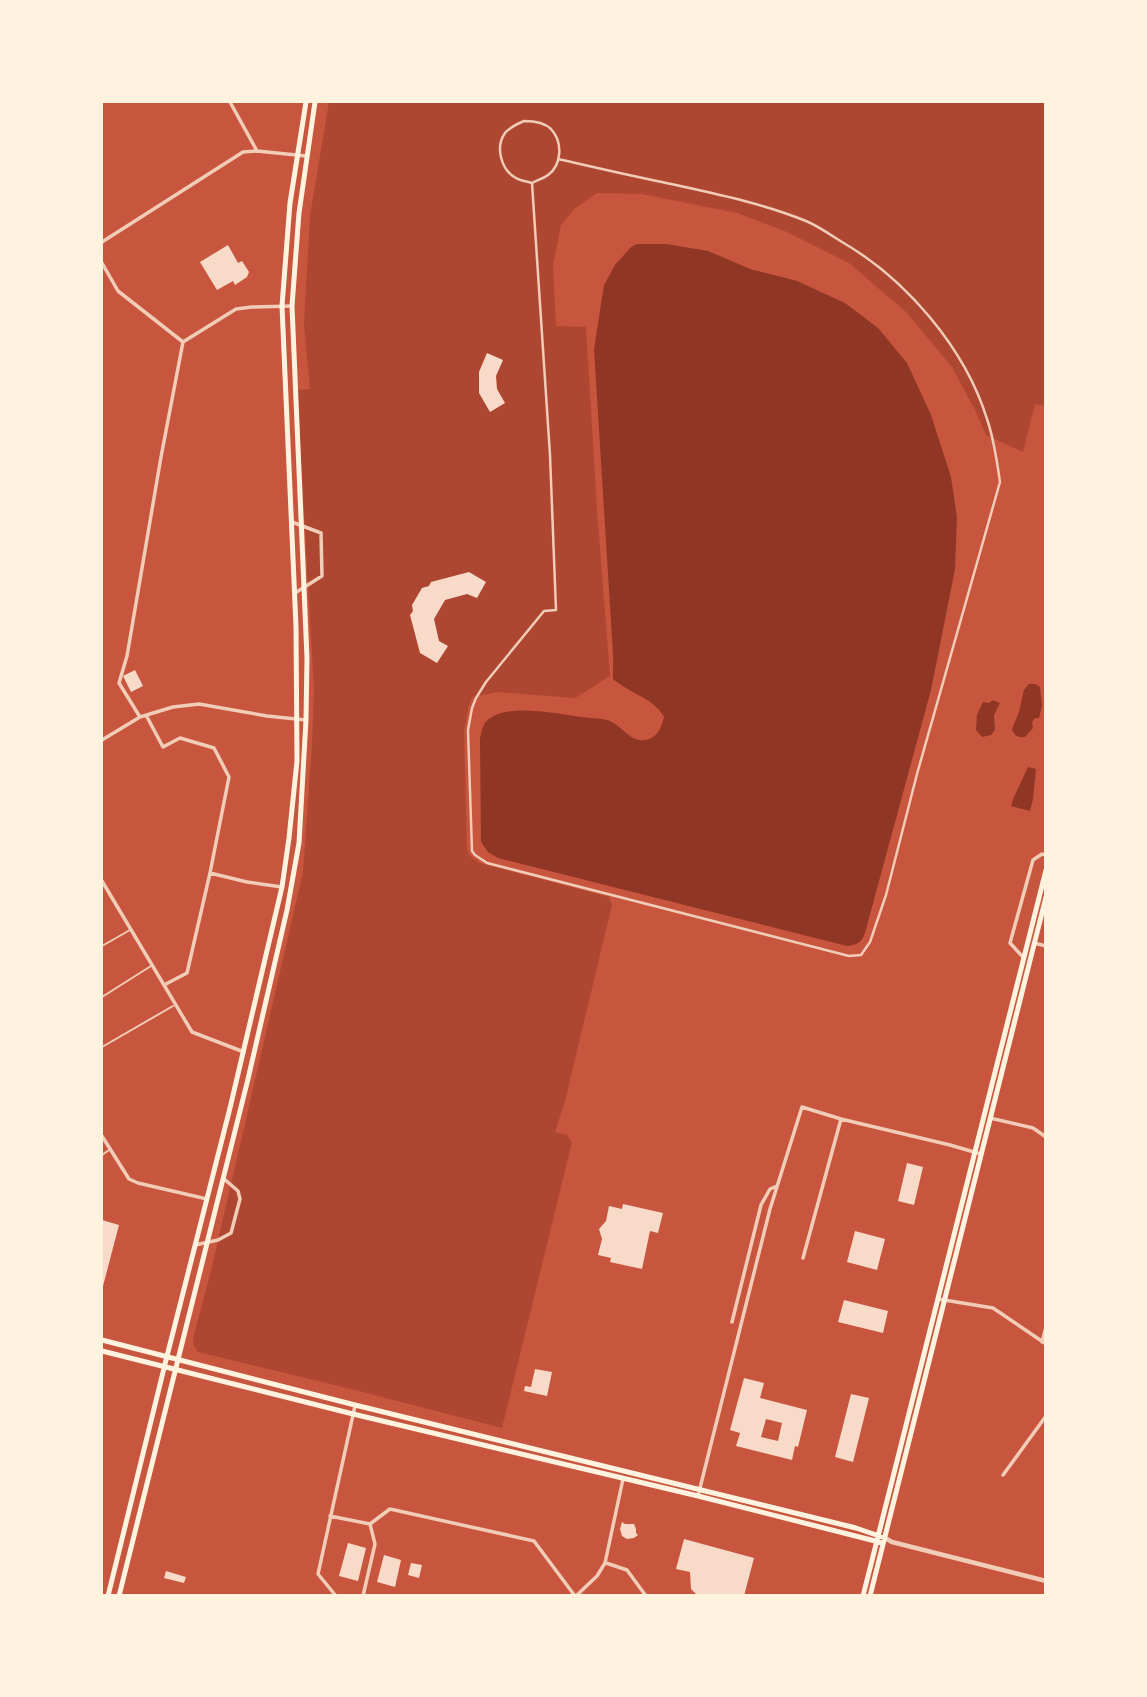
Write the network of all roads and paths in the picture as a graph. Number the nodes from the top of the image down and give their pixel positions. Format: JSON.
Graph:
{"nodes":[{"id":1,"x":230,"y":102,"type":"edge"},
{"id":2,"x":306,"y":102,"type":"edge"},
{"id":3,"x":315,"y":102,"type":"edge"},
{"id":4,"x":257,"y":151,"type":"junction"},
{"id":5,"x":297,"y":154,"type":"junction"},
{"id":6,"x":306,"y":156,"type":"junction"},
{"id":7,"x":558,"y":159,"type":"junction"},
{"id":8,"x":532,"y":183,"type":"junction"},
{"id":9,"x":102,"y":242,"type":"edge"},
{"id":10,"x":102,"y":263,"type":"edge"},
{"id":11,"x":282,"y":306,"type":"junction"},
{"id":12,"x":292,"y":306,"type":"junction"},
{"id":13,"x":183,"y":342,"type":"junction"},
{"id":14,"x":292,"y":522,"type":"junction"},
{"id":15,"x":302,"y":526,"type":"junction"},
{"id":16,"x":303,"y":588,"type":"junction"},
{"id":17,"x":295,"y":593,"type":"junction"},
{"id":18,"x":143,"y":716,"type":"junction"},
{"id":19,"x":296,"y":719,"type":"junction"},
{"id":20,"x":306,"y":720,"type":"junction"},
{"id":21,"x":102,"y":740,"type":"edge"},
{"id":22,"x":1045,"y":855,"type":"edge"},
{"id":23,"x":1045,"y":870,"type":"edge"},
{"id":24,"x":210,"y":873,"type":"junction"},
{"id":25,"x":102,"y":881,"type":"edge"},
{"id":26,"x":282,"y":887,"type":"junction"},
{"id":27,"x":104,"y":891,"type":"edge"},
{"id":28,"x":1045,"y":897,"type":"edge"},
{"id":29,"x":130,"y":930,"type":"junction"},
{"id":30,"x":1034,"y":943,"type":"junction"},
{"id":31,"x":102,"y":946,"type":"edge"},
{"id":32,"x":1045,"y":946,"type":"edge"},
{"id":33,"x":1029,"y":950,"type":"junction"},
{"id":34,"x":1024,"y":958,"type":"junction"},
{"id":35,"x":152,"y":965,"type":"junction"},
{"id":36,"x":164,"y":985,"type":"junction"},
{"id":37,"x":102,"y":996,"type":"edge"},
{"id":38,"x":176,"y":1004,"type":"junction"},
{"id":39,"x":102,"y":1047,"type":"edge"},
{"id":40,"x":244,"y":1052,"type":"junction"},
{"id":41,"x":990,"y":1118,"type":"junction"},
{"id":42,"x":841,"y":1119,"type":"junction"},
{"id":43,"x":102,"y":1136,"type":"edge"},
{"id":44,"x":1045,"y":1137,"type":"edge"},
{"id":45,"x":110,"y":1150,"type":"junction"},
{"id":46,"x":978,"y":1153,"type":"junction"},
{"id":47,"x":102,"y":1155,"type":"edge"},
{"id":48,"x":223,"y":1178,"type":"junction"},
{"id":49,"x":777,"y":1186,"type":"junction"},
{"id":50,"x":207,"y":1199,"type":"junction"},
{"id":51,"x":206,"y":1243,"type":"junction"},
{"id":52,"x":195,"y":1245,"type":"junction"},
{"id":53,"x":803,"y":1258,"type":"dead end"},
{"id":54,"x":941,"y":1299,"type":"junction"},
{"id":55,"x":732,"y":1322,"type":"dead end"},
{"id":56,"x":1045,"y":1327,"type":"edge"},
{"id":57,"x":102,"y":1340,"type":"edge"},
{"id":58,"x":1044,"y":1343,"type":"edge"},
{"id":59,"x":102,"y":1351,"type":"edge"},
{"id":60,"x":167,"y":1356,"type":"junction"},
{"id":61,"x":178,"y":1359,"type":"junction"},
{"id":62,"x":164,"y":1368,"type":"junction"},
{"id":63,"x":175,"y":1370,"type":"junction"},
{"id":64,"x":355,"y":1405,"type":"junction"},
{"id":65,"x":353,"y":1414,"type":"junction"},
{"id":66,"x":1045,"y":1416,"type":"edge"},
{"id":67,"x":625,"y":1470,"type":"junction"},
{"id":68,"x":1003,"y":1475,"type":"dead end"},
{"id":69,"x":624,"y":1479,"type":"junction"},
{"id":70,"x":700,"y":1489,"type":"junction"},
{"id":71,"x":698,"y":1496,"type":"junction"},
{"id":72,"x":330,"y":1516,"type":"junction"},
{"id":73,"x":370,"y":1524,"type":"junction"},
{"id":74,"x":876,"y":1539,"type":"junction"},
{"id":75,"x":884,"y":1541,"type":"junction"},
{"id":76,"x":605,"y":1563,"type":"junction"},
{"id":77,"x":1045,"y":1581,"type":"edge"},
{"id":78,"x":108,"y":1595,"type":"edge"},
{"id":79,"x":118,"y":1595,"type":"edge"},
{"id":80,"x":336,"y":1595,"type":"edge"},
{"id":81,"x":363,"y":1595,"type":"edge"},
{"id":82,"x":575,"y":1595,"type":"edge"},
{"id":83,"x":646,"y":1595,"type":"edge"},
{"id":84,"x":863,"y":1595,"type":"edge"},
{"id":85,"x":870,"y":1595,"type":"edge"}],
"edges":[{"from":1,"to":4,"type":"street"},
{"from":2,"to":5,"type":"main road"},
{"from":3,"to":6,"type":"main road"},
{"from":4,"to":5,"type":"street"},
{"from":4,"to":9,"type":"street"},
{"from":5,"to":6,"type":"street"},
{"from":5,"to":11,"type":"main road"},
{"from":6,"to":12,"type":"main road"},
{"from":7,"to":8,"type":"street"},
{"from":7,"to":8,"type":"street"},
{"from":7,"to":8,"type":"street"},
{"from":10,"to":13,"type":"street"},
{"from":11,"to":12,"type":"street"},
{"from":11,"to":13,"type":"street"},
{"from":11,"to":14,"type":"main road"},
{"from":12,"to":15,"type":"main road"},
{"from":13,"to":18,"type":"street"},
{"from":14,"to":15,"type":"street"},
{"from":14,"to":17,"type":"main road"},
{"from":15,"to":16,"type":"main road"},
{"from":15,"to":16,"type":"street"},
{"from":16,"to":17,"type":"street"},
{"from":16,"to":20,"type":"main road"},
{"from":17,"to":19,"type":"main road"},
{"from":18,"to":19,"type":"street"},
{"from":18,"to":21,"type":"street"},
{"from":18,"to":24,"type":"street"},
{"from":19,"to":20,"type":"street"},
{"from":19,"to":26,"type":"main road"},
{"from":20,"to":48,"type":"main road"},
{"from":22,"to":34,"type":"street"},
{"from":23,"to":33,"type":"main road"},
{"from":24,"to":26,"type":"street"},
{"from":24,"to":36,"type":"street"},
{"from":25,"to":27,"type":"street"},
{"from":26,"to":40,"type":"main road"},
{"from":27,"to":29,"type":"street"},
{"from":28,"to":30,"type":"main road"},
{"from":29,"to":31,"type":"lane"},
{"from":29,"to":35,"type":"street"},
{"from":30,"to":32,"type":"street"},
{"from":30,"to":33,"type":"main road"},
{"from":33,"to":34,"type":"main road"},
{"from":33,"to":41,"type":"main road"},
{"from":34,"to":46,"type":"main road"},
{"from":35,"to":36,"type":"street"},
{"from":35,"to":37,"type":"lane"},
{"from":36,"to":38,"type":"street"},
{"from":38,"to":39,"type":"lane"},
{"from":38,"to":40,"type":"street"},
{"from":40,"to":50,"type":"main road"},
{"from":41,"to":44,"type":"street"},
{"from":41,"to":46,"type":"main road"},
{"from":42,"to":46,"type":"street"},
{"from":42,"to":49,"type":"street"},
{"from":42,"to":53,"type":"street"},
{"from":43,"to":45,"type":"street"},
{"from":45,"to":47,"type":"lane"},
{"from":45,"to":50,"type":"street"},
{"from":46,"to":54,"type":"main road"},
{"from":48,"to":51,"type":"main road"},
{"from":48,"to":51,"type":"street"},
{"from":49,"to":55,"type":"street"},
{"from":49,"to":70,"type":"street"},
{"from":50,"to":52,"type":"main road"},
{"from":51,"to":52,"type":"street"},
{"from":51,"to":61,"type":"main road"},
{"from":52,"to":60,"type":"main road"},
{"from":54,"to":58,"type":"street"},
{"from":54,"to":74,"type":"main road"},
{"from":54,"to":75,"type":"main road"},
{"from":56,"to":58,"type":"street"},
{"from":57,"to":60,"type":"main road"},
{"from":59,"to":62,"type":"main road"},
{"from":60,"to":61,"type":"main road"},
{"from":60,"to":62,"type":"main road"},
{"from":61,"to":63,"type":"main road"},
{"from":61,"to":64,"type":"main road"},
{"from":62,"to":63,"type":"main road"},
{"from":62,"to":78,"type":"main road"},
{"from":63,"to":65,"type":"main road"},
{"from":63,"to":79,"type":"main road"},
{"from":64,"to":65,"type":"street"},
{"from":64,"to":67,"type":"main road"},
{"from":65,"to":69,"type":"main road"},
{"from":65,"to":72,"type":"street"},
{"from":66,"to":68,"type":"street"},
{"from":67,"to":69,"type":"street"},
{"from":67,"to":70,"type":"main road"},
{"from":69,"to":71,"type":"main road"},
{"from":69,"to":76,"type":"street"},
{"from":70,"to":71,"type":"street"},
{"from":70,"to":74,"type":"main road"},
{"from":71,"to":74,"type":"main road"},
{"from":72,"to":73,"type":"street"},
{"from":72,"to":80,"type":"street"},
{"from":73,"to":81,"type":"street"},
{"from":73,"to":82,"type":"street"},
{"from":74,"to":75,"type":"main road"},
{"from":74,"to":84,"type":"main road"},
{"from":75,"to":77,"type":"street"},
{"from":75,"to":85,"type":"main road"},
{"from":76,"to":82,"type":"street"},
{"from":76,"to":83,"type":"street"}]}
